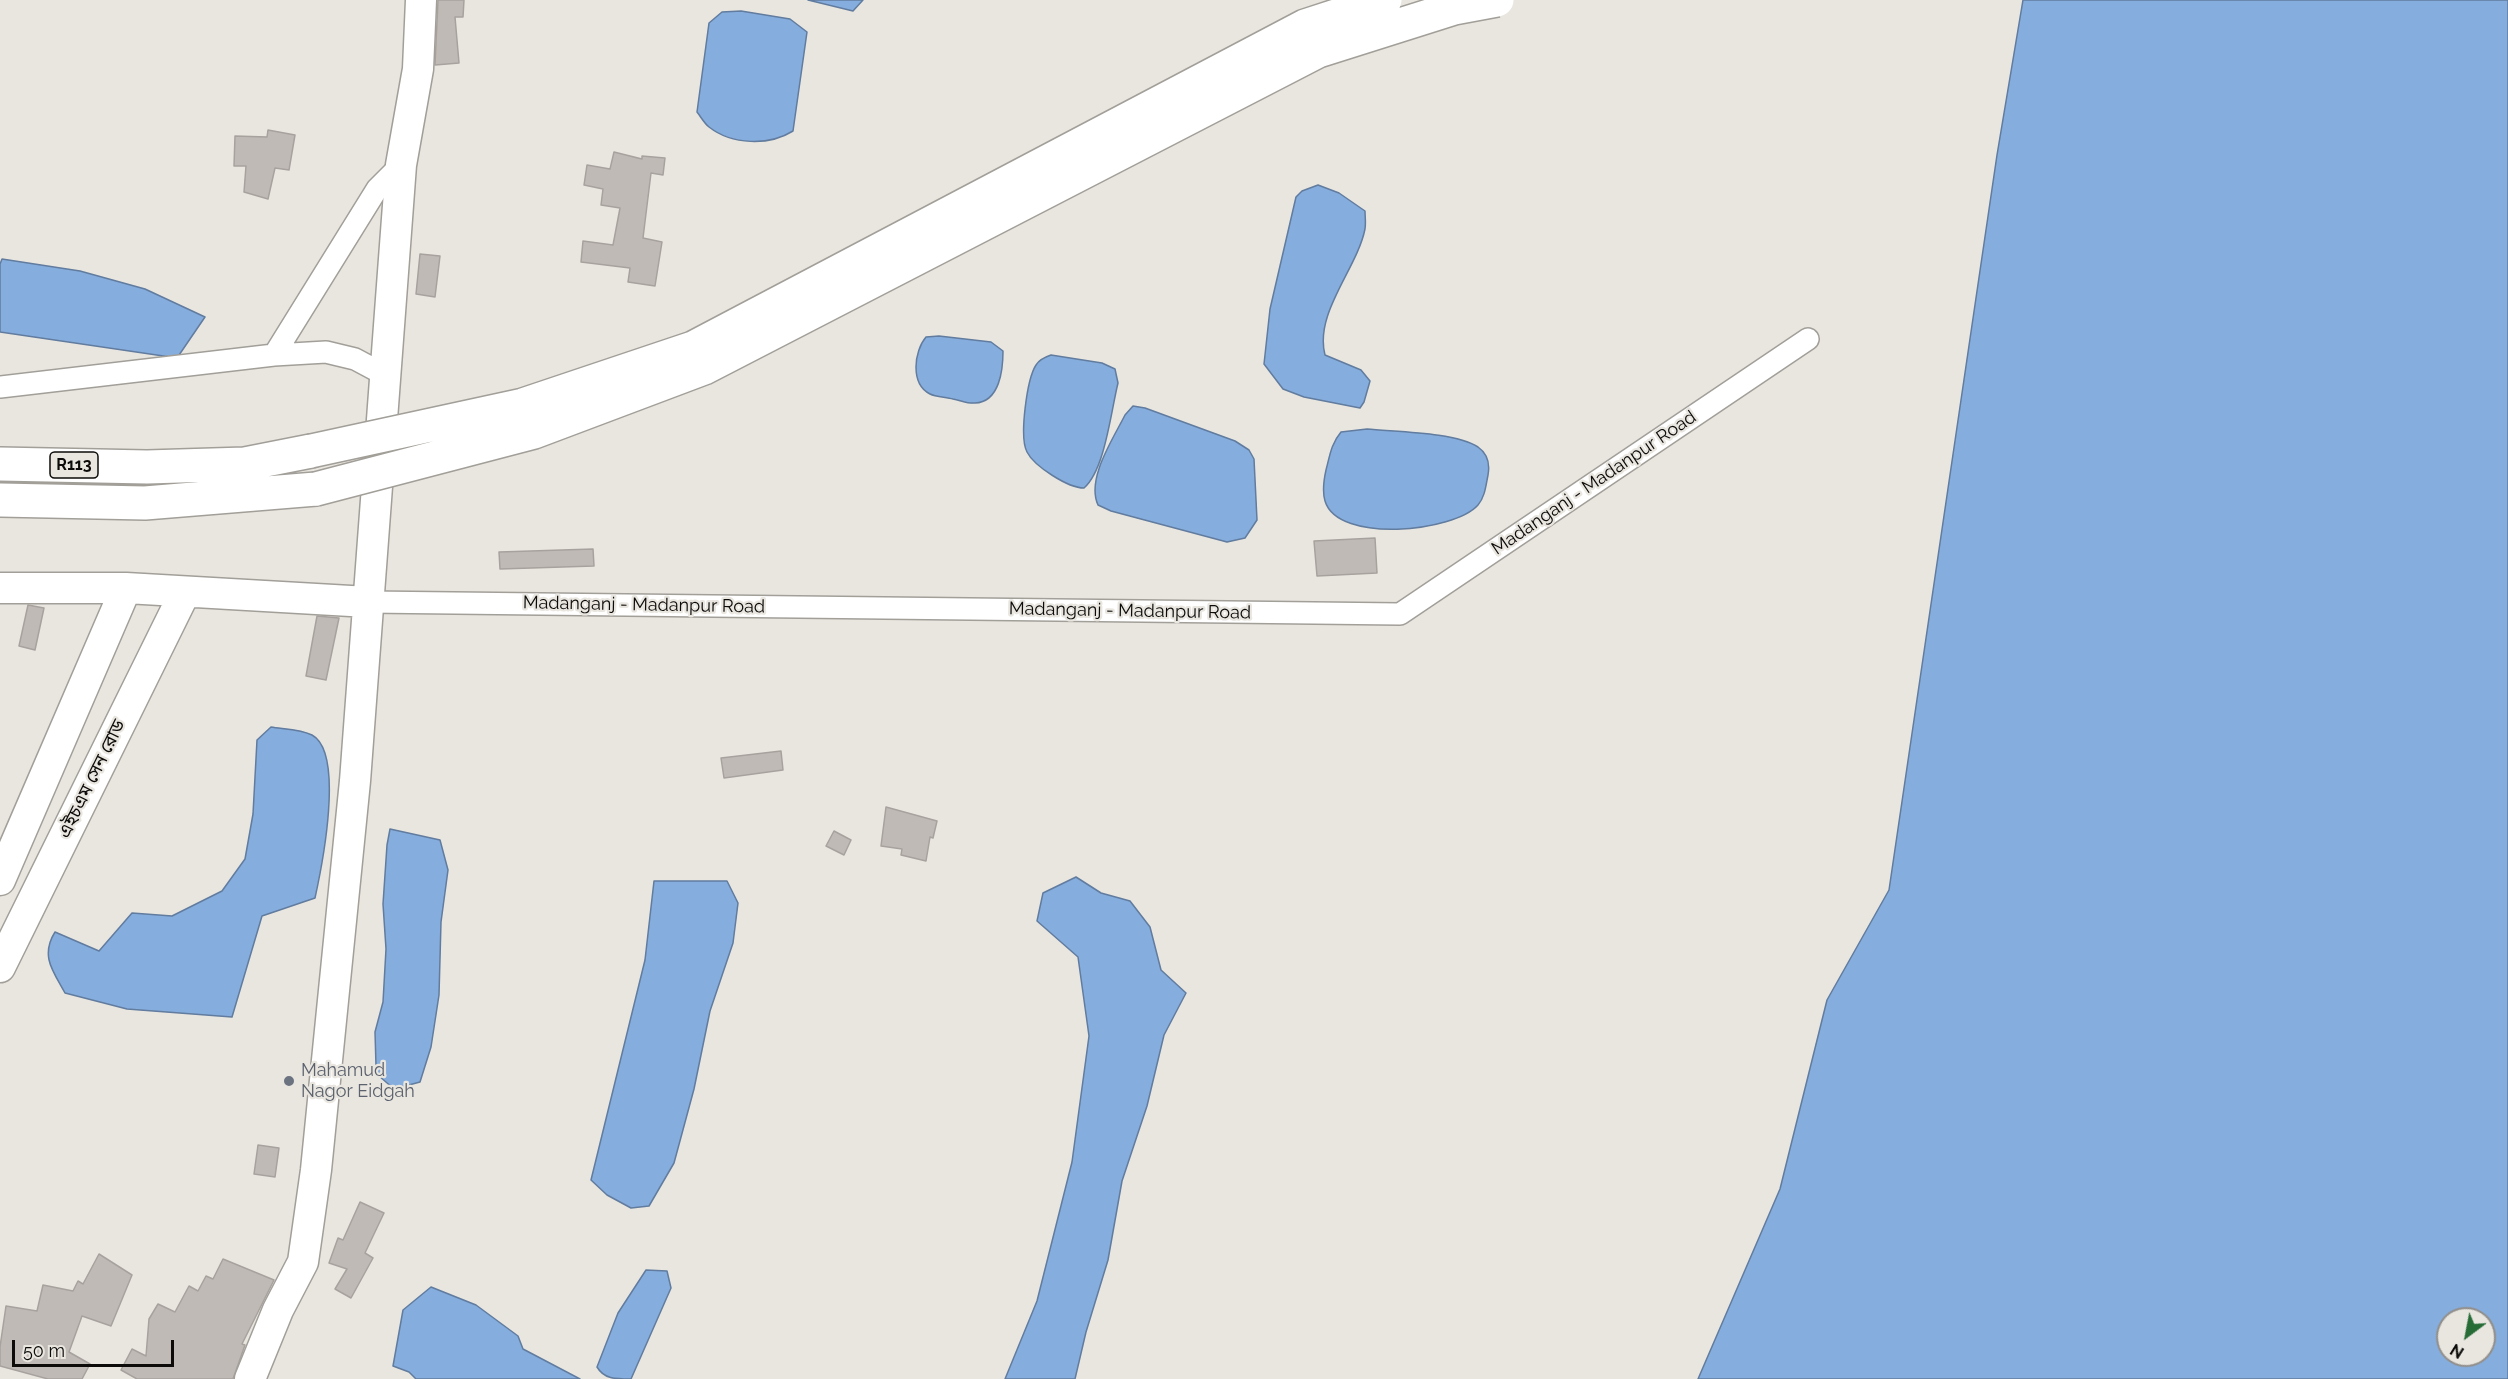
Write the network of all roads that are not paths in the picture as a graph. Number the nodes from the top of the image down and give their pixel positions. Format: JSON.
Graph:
{"nodes":[{"id":1,"x":421,"y":0,"type":"edge"},
{"id":2,"x":1385,"y":0,"type":"edge"},
{"id":3,"x":1497,"y":0,"type":"edge"},
{"id":4,"x":401,"y":165,"type":"junction"},
{"id":5,"x":1808,"y":339,"type":"dead end"},
{"id":6,"x":274,"y":356,"type":"junction"},
{"id":7,"x":384,"y":375,"type":"junction"},
{"id":8,"x":0,"y":387,"type":"edge"},
{"id":9,"x":0,"y":464,"type":"edge"},
{"id":10,"x":0,"y":500,"type":"edge"},
{"id":11,"x":0,"y":588,"type":"edge"},
{"id":12,"x":126,"y":588,"type":"junction"},
{"id":13,"x":184,"y":592,"type":"junction"},
{"id":14,"x":369,"y":602,"type":"junction"},
{"id":15,"x":0,"y":879,"type":"edge"},
{"id":16,"x":0,"y":967,"type":"edge"},
{"id":17,"x":250,"y":1379,"type":"edge"}],
"edges":[{"from":1,"to":4,"type":"street"},
{"from":2,"to":9,"type":"main road","number":"R113","bridge":true},
{"from":3,"to":10,"type":"main road","number":"R113","bridge":true},
{"from":4,"to":6,"type":"street"},
{"from":4,"to":7,"type":"street"},
{"from":5,"to":14,"type":"street","name":"Madanganj - Madanpur Road"},
{"from":6,"to":7,"type":"street"},
{"from":6,"to":8,"type":"street"},
{"from":7,"to":14,"type":"street"},
{"from":11,"to":12,"type":"street"},
{"from":12,"to":13,"type":"street"},
{"from":12,"to":15,"type":"street"},
{"from":13,"to":14,"type":"street"},
{"from":13,"to":16,"type":"street","name":"এইচএম সেন রোড"},
{"from":14,"to":17,"type":"street"}]}
